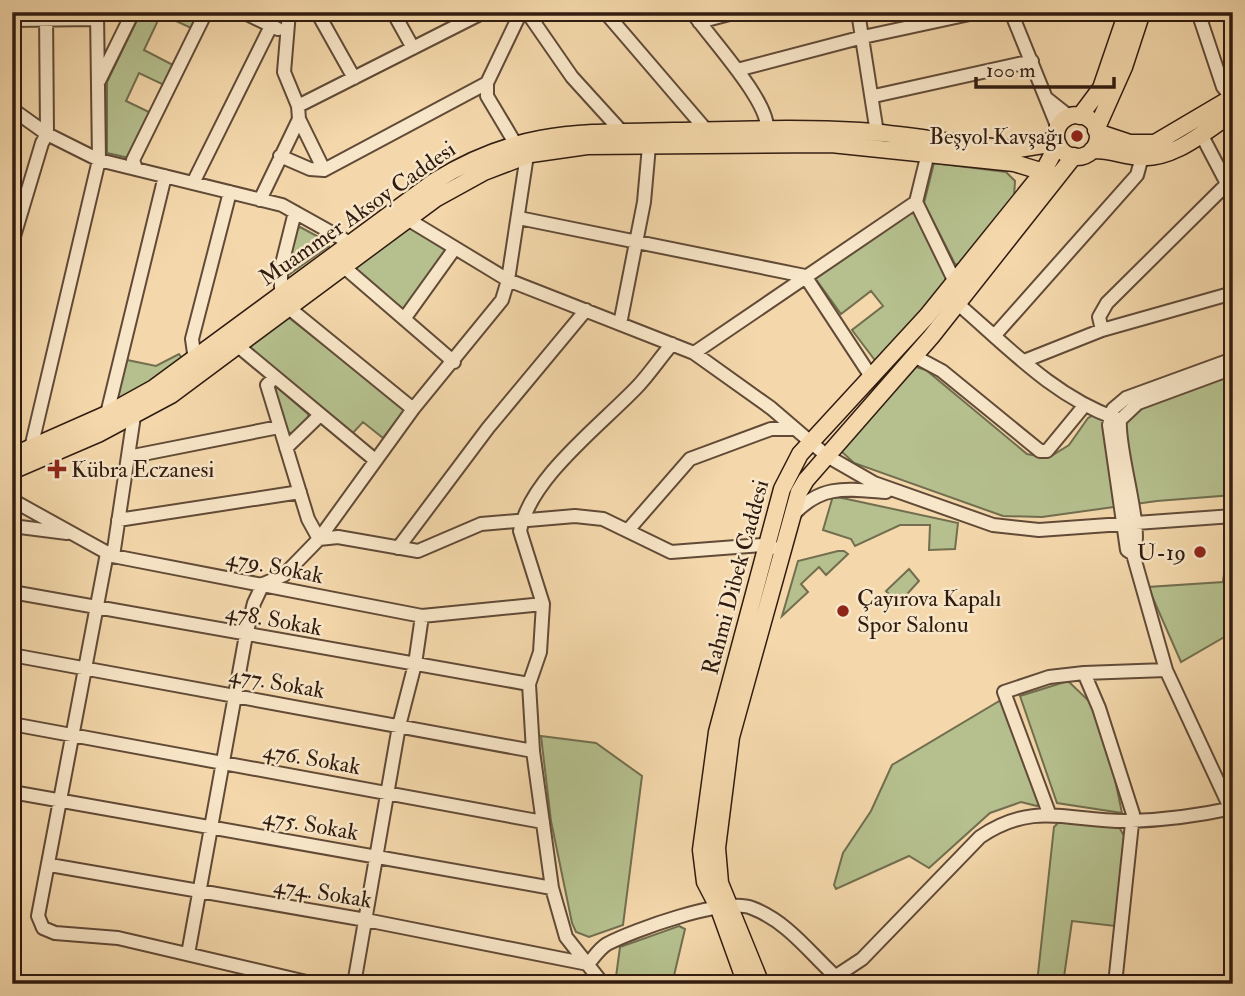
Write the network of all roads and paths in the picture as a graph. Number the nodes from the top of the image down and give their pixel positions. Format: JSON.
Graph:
{"nodes":[{"id":1,"x":133,"y":12,"type":"edge"},
{"id":2,"x":205,"y":12,"type":"edge"},
{"id":3,"x":243,"y":12,"type":"edge"},
{"id":4,"x":289,"y":12,"type":"edge"},
{"id":5,"x":317,"y":12,"type":"edge"},
{"id":6,"x":393,"y":12,"type":"edge"},
{"id":7,"x":521,"y":12,"type":"edge"},
{"id":8,"x":527,"y":12,"type":"edge"},
{"id":9,"x":605,"y":12,"type":"edge"},
{"id":10,"x":737,"y":12,"type":"edge"},
{"id":11,"x":858,"y":12,"type":"edge"},
{"id":12,"x":979,"y":12,"type":"edge"},
{"id":13,"x":1011,"y":12,"type":"edge"},
{"id":14,"x":1127,"y":12,"type":"edge"},
{"id":15,"x":1142,"y":12,"type":"edge"},
{"id":16,"x":1198,"y":12,"type":"edge"},
{"id":17,"x":475,"y":14,"type":"edge"},
{"id":18,"x":46,"y":16,"type":"edge"},
{"id":19,"x":97,"y":16,"type":"edge"},
{"id":20,"x":696,"y":17,"type":"edge"},
{"id":21,"x":12,"y":20,"type":"edge"},
{"id":22,"x":271,"y":26,"type":"junction"},
{"id":23,"x":286,"y":33,"type":"junction"},
{"id":24,"x":863,"y":37,"type":"junction"},
{"id":25,"x":414,"y":48,"type":"junction"},
{"id":26,"x":1032,"y":61,"type":"junction"},
{"id":27,"x":737,"y":70,"type":"junction"},
{"id":28,"x":354,"y":78,"type":"junction"},
{"id":29,"x":487,"y":83,"type":"junction"},
{"id":30,"x":97,"y":85,"type":"junction"},
{"id":31,"x":874,"y":96,"type":"junction"},
{"id":32,"x":1232,"y":97,"type":"edge"},
{"id":33,"x":12,"y":109,"type":"edge"},
{"id":34,"x":298,"y":112,"type":"junction"},
{"id":35,"x":1233,"y":113,"type":"edge"},
{"id":36,"x":1064,"y":128,"type":"junction"},
{"id":37,"x":767,"y":129,"type":"junction"},
{"id":38,"x":707,"y":131,"type":"junction"},
{"id":39,"x":1097,"y":131,"type":"junction"},
{"id":40,"x":622,"y":132,"type":"junction"},
{"id":41,"x":877,"y":133,"type":"junction"},
{"id":42,"x":47,"y":134,"type":"junction"},
{"id":43,"x":1201,"y":134,"type":"junction"},
{"id":44,"x":515,"y":143,"type":"junction"},
{"id":45,"x":649,"y":146,"type":"junction"},
{"id":46,"x":1092,"y":150,"type":"junction"},
{"id":47,"x":928,"y":153,"type":"junction"},
{"id":48,"x":527,"y":155,"type":"junction"},
{"id":49,"x":280,"y":156,"type":"junction"},
{"id":50,"x":1074,"y":156,"type":"junction"},
{"id":51,"x":1142,"y":157,"type":"junction"},
{"id":52,"x":99,"y":160,"type":"junction"},
{"id":53,"x":1008,"y":162,"type":"junction"},
{"id":54,"x":136,"y":169,"type":"junction"},
{"id":55,"x":324,"y":170,"type":"junction"},
{"id":56,"x":1050,"y":174,"type":"junction"},
{"id":57,"x":165,"y":176,"type":"junction"},
{"id":58,"x":193,"y":183,"type":"junction"},
{"id":59,"x":1231,"y":186,"type":"edge"},
{"id":60,"x":230,"y":192,"type":"junction"},
{"id":61,"x":1024,"y":196,"type":"junction"},
{"id":62,"x":260,"y":200,"type":"junction"},
{"id":63,"x":916,"y":202,"type":"junction"},
{"id":64,"x":17,"y":206,"type":"edge"},
{"id":65,"x":295,"y":212,"type":"junction"},
{"id":66,"x":411,"y":217,"type":"junction"},
{"id":67,"x":519,"y":218,"type":"junction"},
{"id":68,"x":636,"y":240,"type":"junction"},
{"id":69,"x":12,"y":243,"type":"edge"},
{"id":70,"x":349,"y":243,"type":"junction"},
{"id":71,"x":455,"y":248,"type":"junction"},
{"id":72,"x":344,"y":267,"type":"junction"},
{"id":73,"x":805,"y":276,"type":"junction"},
{"id":74,"x":509,"y":280,"type":"junction"},
{"id":75,"x":955,"y":282,"type":"junction"},
{"id":76,"x":1233,"y":293,"type":"edge"},
{"id":77,"x":285,"y":301,"type":"junction"},
{"id":78,"x":958,"y":304,"type":"junction"},
{"id":79,"x":586,"y":310,"type":"junction"},
{"id":80,"x":404,"y":318,"type":"junction"},
{"id":81,"x":620,"y":324,"type":"junction"},
{"id":82,"x":1102,"y":330,"type":"junction"},
{"id":83,"x":995,"y":335,"type":"junction"},
{"id":84,"x":672,"y":344,"type":"junction"},
{"id":85,"x":238,"y":346,"type":"junction"},
{"id":86,"x":694,"y":353,"type":"junction"},
{"id":87,"x":914,"y":356,"type":"junction"},
{"id":88,"x":1233,"y":359,"type":"edge"},
{"id":89,"x":195,"y":360,"type":"junction"},
{"id":90,"x":1024,"y":361,"type":"junction"},
{"id":91,"x":454,"y":362,"type":"junction"},
{"id":92,"x":1233,"y":368,"type":"edge"},
{"id":93,"x":274,"y":377,"type":"junction"},
{"id":94,"x":872,"y":377,"type":"junction"},
{"id":95,"x":1084,"y":406,"type":"junction"},
{"id":96,"x":413,"y":409,"type":"junction"},
{"id":97,"x":107,"y":414,"type":"junction"},
{"id":98,"x":320,"y":415,"type":"junction"},
{"id":99,"x":134,"y":416,"type":"junction"},
{"id":100,"x":1115,"y":418,"type":"junction"},
{"id":101,"x":279,"y":427,"type":"junction"},
{"id":102,"x":795,"y":429,"type":"junction"},
{"id":103,"x":811,"y":442,"type":"junction"},
{"id":104,"x":31,"y":448,"type":"junction"},
{"id":105,"x":286,"y":448,"type":"junction"},
{"id":106,"x":827,"y":455,"type":"junction"},
{"id":107,"x":12,"y":456,"type":"edge"},
{"id":108,"x":128,"y":457,"type":"junction"},
{"id":109,"x":375,"y":460,"type":"junction"},
{"id":110,"x":12,"y":471,"type":"edge"},
{"id":111,"x":300,"y":492,"type":"junction"},
{"id":112,"x":902,"y":493,"type":"junction"},
{"id":113,"x":12,"y":500,"type":"edge"},
{"id":114,"x":1233,"y":516,"type":"edge"},
{"id":115,"x":791,"y":517,"type":"junction"},
{"id":116,"x":1131,"y":518,"type":"junction"},
{"id":117,"x":118,"y":520,"type":"junction"},
{"id":118,"x":523,"y":520,"type":"junction"},
{"id":119,"x":1110,"y":525,"type":"junction"},
{"id":120,"x":12,"y":526,"type":"edge"},
{"id":121,"x":629,"y":529,"type":"junction"},
{"id":122,"x":75,"y":534,"type":"junction"},
{"id":123,"x":319,"y":539,"type":"junction"},
{"id":124,"x":1131,"y":539,"type":"junction"},
{"id":125,"x":766,"y":546,"type":"junction"},
{"id":126,"x":398,"y":548,"type":"junction"},
{"id":127,"x":785,"y":550,"type":"junction"},
{"id":128,"x":110,"y":554,"type":"junction"},
{"id":129,"x":263,"y":584,"type":"junction"},
{"id":130,"x":12,"y":592,"type":"edge"},
{"id":131,"x":543,"y":604,"type":"junction"},
{"id":132,"x":98,"y":609,"type":"junction"},
{"id":133,"x":422,"y":616,"type":"junction"},
{"id":134,"x":246,"y":635,"type":"junction"},
{"id":135,"x":12,"y":655,"type":"edge"},
{"id":136,"x":415,"y":664,"type":"junction"},
{"id":137,"x":87,"y":668,"type":"junction"},
{"id":138,"x":1166,"y":670,"type":"junction"},
{"id":139,"x":1084,"y":673,"type":"junction"},
{"id":140,"x":529,"y":684,"type":"junction"},
{"id":141,"x":237,"y":696,"type":"junction"},
{"id":142,"x":12,"y":724,"type":"edge"},
{"id":143,"x":399,"y":726,"type":"junction"},
{"id":144,"x":74,"y":736,"type":"junction"},
{"id":145,"x":533,"y":751,"type":"junction"},
{"id":146,"x":222,"y":763,"type":"junction"},
{"id":147,"x":12,"y":792,"type":"edge"},
{"id":148,"x":386,"y":793,"type":"junction"},
{"id":149,"x":62,"y":801,"type":"junction"},
{"id":150,"x":1232,"y":810,"type":"edge"},
{"id":151,"x":1049,"y":813,"type":"junction"},
{"id":152,"x":1130,"y":821,"type":"junction"},
{"id":153,"x":543,"y":822,"type":"junction"},
{"id":154,"x":210,"y":827,"type":"junction"},
{"id":155,"x":376,"y":857,"type":"junction"},
{"id":156,"x":50,"y":865,"type":"junction"},
{"id":157,"x":552,"y":888,"type":"junction"},
{"id":158,"x":197,"y":892,"type":"junction"},
{"id":159,"x":724,"y":908,"type":"junction"},
{"id":160,"x":366,"y":920,"type":"junction"},
{"id":161,"x":188,"y":954,"type":"junction"},
{"id":162,"x":589,"y":964,"type":"junction"},
{"id":163,"x":834,"y":981,"type":"edge"},
{"id":164,"x":314,"y":984,"type":"edge"},
{"id":165,"x":354,"y":984,"type":"edge"},
{"id":166,"x":603,"y":984,"type":"edge"},
{"id":167,"x":746,"y":984,"type":"edge"},
{"id":168,"x":761,"y":984,"type":"edge"},
{"id":169,"x":1115,"y":984,"type":"edge"}],
"edges":[{"from":1,"to":30,"type":"street"},
{"from":2,"to":54,"type":"street"},
{"from":3,"to":22,"type":"street"},
{"from":4,"to":23,"type":"street"},
{"from":5,"to":28,"type":"street"},
{"from":6,"to":25,"type":"street"},
{"from":7,"to":29,"type":"street"},
{"from":8,"to":40,"type":"street"},
{"from":9,"to":38,"type":"street"},
{"from":10,"to":20,"type":"street"},
{"from":11,"to":24,"type":"street"},
{"from":12,"to":24,"type":"street"},
{"from":13,"to":26,"type":"street"},
{"from":14,"to":36,"type":"main road","name":"Rahmi Dibek Caddesi"},
{"from":15,"to":39,"type":"main road"},
{"from":16,"to":32,"type":"street"},
{"from":17,"to":25,"type":"street"},
{"from":18,"to":19,"type":"street"},
{"from":18,"to":21,"type":"street"},
{"from":18,"to":42,"type":"street"},
{"from":19,"to":30,"type":"street"},
{"from":20,"to":27,"type":"street"},
{"from":22,"to":23,"type":"street"},
{"from":22,"to":58,"type":"street"},
{"from":23,"to":34,"type":"street"},
{"from":24,"to":27,"type":"street"},
{"from":24,"to":31,"type":"street"},
{"from":25,"to":28,"type":"street"},
{"from":26,"to":31,"type":"street"},
{"from":26,"to":36,"type":"street"},
{"from":27,"to":37,"type":"street"},
{"from":28,"to":34,"type":"street"},
{"from":29,"to":44,"type":"street"},
{"from":29,"to":55,"type":"street"},
{"from":30,"to":52,"type":"street"},
{"from":31,"to":41,"type":"street"},
{"from":32,"to":39,"type":"main road"},
{"from":33,"to":42,"type":"street"},
{"from":34,"to":49,"type":"street"},
{"from":34,"to":55,"type":"street"},
{"from":35,"to":43,"type":"main road"},
{"from":36,"to":39,"type":"main road"},
{"from":36,"to":41,"type":"main road","name":"Muammer Aksoy Caddesi"},
{"from":36,"to":50,"type":"main road"},
{"from":36,"to":56,"type":"main road","name":"Rahmi Dibek Caddesi"},
{"from":37,"to":38,"type":"main road","name":"Muammer Aksoy Caddesi"},
{"from":37,"to":41,"type":"main road","name":"Muammer Aksoy Caddesi"},
{"from":38,"to":40,"type":"main road","name":"Muammer Aksoy Caddesi"},
{"from":39,"to":46,"type":"main road"},
{"from":40,"to":44,"type":"main road","name":"Muammer Aksoy Caddesi"},
{"from":42,"to":52,"type":"street"},
{"from":42,"to":64,"type":"street"},
{"from":43,"to":51,"type":"main road"},
{"from":43,"to":59,"type":"street"},
{"from":44,"to":48,"type":"street"},
{"from":44,"to":70,"type":"main road","name":"Muammer Aksoy Caddesi"},
{"from":45,"to":47,"type":"main road"},
{"from":45,"to":48,"type":"main road"},
{"from":45,"to":68,"type":"street"},
{"from":46,"to":50,"type":"main road"},
{"from":46,"to":51,"type":"main road"},
{"from":47,"to":53,"type":"main road"},
{"from":47,"to":63,"type":"street"},
{"from":48,"to":66,"type":"main road"},
{"from":48,"to":67,"type":"street"},
{"from":49,"to":55,"type":"street"},
{"from":49,"to":62,"type":"street"},
{"from":50,"to":56,"type":"main road","name":"Rahmi Dibek Caddesi"},
{"from":51,"to":83,"type":"street"},
{"from":52,"to":54,"type":"street"},
{"from":52,"to":104,"type":"street"},
{"from":53,"to":56,"type":"main road"},
{"from":53,"to":61,"type":"main road"},
{"from":54,"to":57,"type":"street"},
{"from":56,"to":61,"type":"main road","name":"Rahmi Dibek Caddesi"},
{"from":56,"to":78,"type":"main road","name":"Rahmi Dibek Caddesi"},
{"from":57,"to":58,"type":"street"},
{"from":57,"to":97,"type":"street"},
{"from":58,"to":60,"type":"street"},
{"from":59,"to":82,"type":"street"},
{"from":60,"to":62,"type":"street"},
{"from":60,"to":89,"type":"street"},
{"from":61,"to":75,"type":"main road","name":"Rahmi Dibek Caddesi"},
{"from":62,"to":65,"type":"street"},
{"from":63,"to":73,"type":"street"},
{"from":63,"to":75,"type":"street"},
{"from":64,"to":69,"type":"street"},
{"from":65,"to":70,"type":"street"},
{"from":65,"to":77,"type":"street"},
{"from":66,"to":71,"type":"street"},
{"from":66,"to":72,"type":"main road"},
{"from":67,"to":68,"type":"street"},
{"from":67,"to":74,"type":"street"},
{"from":68,"to":73,"type":"street"},
{"from":68,"to":81,"type":"street"},
{"from":70,"to":77,"type":"main road","name":"Muammer Aksoy Caddesi"},
{"from":71,"to":74,"type":"street"},
{"from":71,"to":80,"type":"street"},
{"from":72,"to":77,"type":"main road"},
{"from":72,"to":80,"type":"street"},
{"from":73,"to":86,"type":"street"},
{"from":73,"to":94,"type":"street"},
{"from":74,"to":79,"type":"street"},
{"from":74,"to":91,"type":"street"},
{"from":75,"to":94,"type":"main road","name":"Rahmi Dibek Caddesi"},
{"from":76,"to":82,"type":"street"},
{"from":77,"to":85,"type":"main road"},
{"from":77,"to":89,"type":"main road","name":"Muammer Aksoy Caddesi"},
{"from":77,"to":96,"type":"street"},
{"from":78,"to":83,"type":"street"},
{"from":78,"to":87,"type":"main road","name":"Rahmi Dibek Caddesi"},
{"from":79,"to":81,"type":"street"},
{"from":79,"to":126,"type":"street"},
{"from":80,"to":91,"type":"street"},
{"from":81,"to":84,"type":"street"},
{"from":82,"to":90,"type":"street"},
{"from":83,"to":90,"type":"street"},
{"from":84,"to":86,"type":"street"},
{"from":84,"to":118,"type":"street"},
{"from":85,"to":93,"type":"street"},
{"from":85,"to":99,"type":"main road"},
{"from":86,"to":102,"type":"street"},
{"from":87,"to":95,"type":"street"},
{"from":87,"to":106,"type":"main road","name":"Rahmi Dibek Caddesi"},
{"from":88,"to":100,"type":"street"},
{"from":89,"to":97,"type":"main road","name":"Muammer Aksoy Caddesi"},
{"from":90,"to":95,"type":"street"},
{"from":91,"to":96,"type":"street"},
{"from":92,"to":100,"type":"street"},
{"from":93,"to":98,"type":"street"},
{"from":93,"to":101,"type":"street"},
{"from":94,"to":103,"type":"main road","name":"Rahmi Dibek Caddesi"},
{"from":95,"to":100,"type":"street"},
{"from":96,"to":109,"type":"street"},
{"from":97,"to":104,"type":"main road","name":"Muammer Aksoy Caddesi"},
{"from":98,"to":105,"type":"street"},
{"from":98,"to":109,"type":"street"},
{"from":99,"to":108,"type":"street"},
{"from":99,"to":110,"type":"main road"},
{"from":100,"to":116,"type":"street"},
{"from":101,"to":105,"type":"street"},
{"from":101,"to":108,"type":"street"},
{"from":102,"to":103,"type":"street"},
{"from":102,"to":121,"type":"street"},
{"from":103,"to":106,"type":"street"},
{"from":103,"to":125,"type":"main road","name":"Rahmi Dibek Caddesi"},
{"from":104,"to":107,"type":"main road","name":"Muammer Aksoy Caddesi"},
{"from":105,"to":111,"type":"street"},
{"from":106,"to":112,"type":"street"},
{"from":106,"to":115,"type":"main road","name":"Rahmi Dibek Caddesi"},
{"from":108,"to":117,"type":"street"},
{"from":109,"to":123,"type":"street"},
{"from":111,"to":117,"type":"street"},
{"from":111,"to":123,"type":"street"},
{"from":112,"to":115,"type":"street"},
{"from":112,"to":119,"type":"street"},
{"from":113,"to":122,"type":"street","name":"479. Sokak"},
{"from":114,"to":116,"type":"street"},
{"from":115,"to":127,"type":"main road","name":"Rahmi Dibek Caddesi"},
{"from":116,"to":119,"type":"street"},
{"from":116,"to":124,"type":"street"},
{"from":116,"to":124,"type":"street"},
{"from":117,"to":128,"type":"street"},
{"from":118,"to":121,"type":"street"},
{"from":118,"to":126,"type":"street"},
{"from":118,"to":131,"type":"street"},
{"from":119,"to":124,"type":"street"},
{"from":120,"to":122,"type":"street"},
{"from":121,"to":125,"type":"street"},
{"from":122,"to":128,"type":"street","name":"479. Sokak"},
{"from":123,"to":126,"type":"street"},
{"from":123,"to":129,"type":"street"},
{"from":124,"to":138,"type":"street"},
{"from":125,"to":127,"type":"street"},
{"from":125,"to":159,"type":"main road","name":"Rahmi Dibek Caddesi"},
{"from":127,"to":159,"type":"main road","name":"Rahmi Dibek Caddesi"},
{"from":128,"to":129,"type":"street","name":"479. Sokak"},
{"from":128,"to":132,"type":"street"},
{"from":129,"to":133,"type":"street","name":"479. Sokak"},
{"from":129,"to":134,"type":"street"},
{"from":130,"to":132,"type":"street","name":"478. Sokak"},
{"from":131,"to":133,"type":"street","name":"479. Sokak"},
{"from":131,"to":140,"type":"street"},
{"from":132,"to":134,"type":"street","name":"478. Sokak"},
{"from":132,"to":137,"type":"street"},
{"from":133,"to":136,"type":"street"},
{"from":134,"to":136,"type":"street","name":"478. Sokak"},
{"from":134,"to":141,"type":"street"},
{"from":135,"to":137,"type":"street","name":"477. Sokak"},
{"from":136,"to":140,"type":"street","name":"478. Sokak"},
{"from":136,"to":143,"type":"street"},
{"from":137,"to":141,"type":"street","name":"477. Sokak"},
{"from":137,"to":144,"type":"street"},
{"from":138,"to":139,"type":"street"},
{"from":138,"to":150,"type":"street"},
{"from":139,"to":151,"type":"street"},
{"from":139,"to":152,"type":"street"},
{"from":140,"to":145,"type":"street"},
{"from":141,"to":143,"type":"street","name":"477. Sokak"},
{"from":141,"to":146,"type":"street"},
{"from":142,"to":144,"type":"street","name":"476. Sokak"},
{"from":143,"to":145,"type":"street","name":"477. Sokak"},
{"from":143,"to":148,"type":"street"},
{"from":144,"to":146,"type":"street","name":"476. Sokak"},
{"from":144,"to":149,"type":"street"},
{"from":145,"to":153,"type":"street"},
{"from":146,"to":148,"type":"street","name":"476. Sokak"},
{"from":146,"to":154,"type":"street"},
{"from":147,"to":149,"type":"street","name":"475. Sokak"},
{"from":148,"to":153,"type":"street","name":"476. Sokak"},
{"from":148,"to":155,"type":"street"},
{"from":149,"to":154,"type":"street","name":"475. Sokak"},
{"from":149,"to":156,"type":"street"},
{"from":150,"to":152,"type":"street"},
{"from":151,"to":152,"type":"street"},
{"from":151,"to":163,"type":"street"},
{"from":152,"to":169,"type":"street"},
{"from":153,"to":157,"type":"street"},
{"from":154,"to":155,"type":"street","name":"475. Sokak"},
{"from":154,"to":158,"type":"street"},
{"from":155,"to":157,"type":"street","name":"475. Sokak"},
{"from":155,"to":160,"type":"street"},
{"from":156,"to":158,"type":"street","name":"474. Sokak"},
{"from":156,"to":161,"type":"street"},
{"from":157,"to":162,"type":"street"},
{"from":158,"to":160,"type":"street","name":"474. Sokak"},
{"from":158,"to":161,"type":"street"},
{"from":159,"to":162,"type":"street"},
{"from":159,"to":163,"type":"street"},
{"from":159,"to":167,"type":"main road","name":"Rahmi Dibek Caddesi"},
{"from":159,"to":168,"type":"main road","name":"Rahmi Dibek Caddesi"},
{"from":160,"to":162,"type":"street","name":"474. Sokak"},
{"from":160,"to":165,"type":"street"},
{"from":161,"to":164,"type":"street"},
{"from":162,"to":166,"type":"street"}]}
